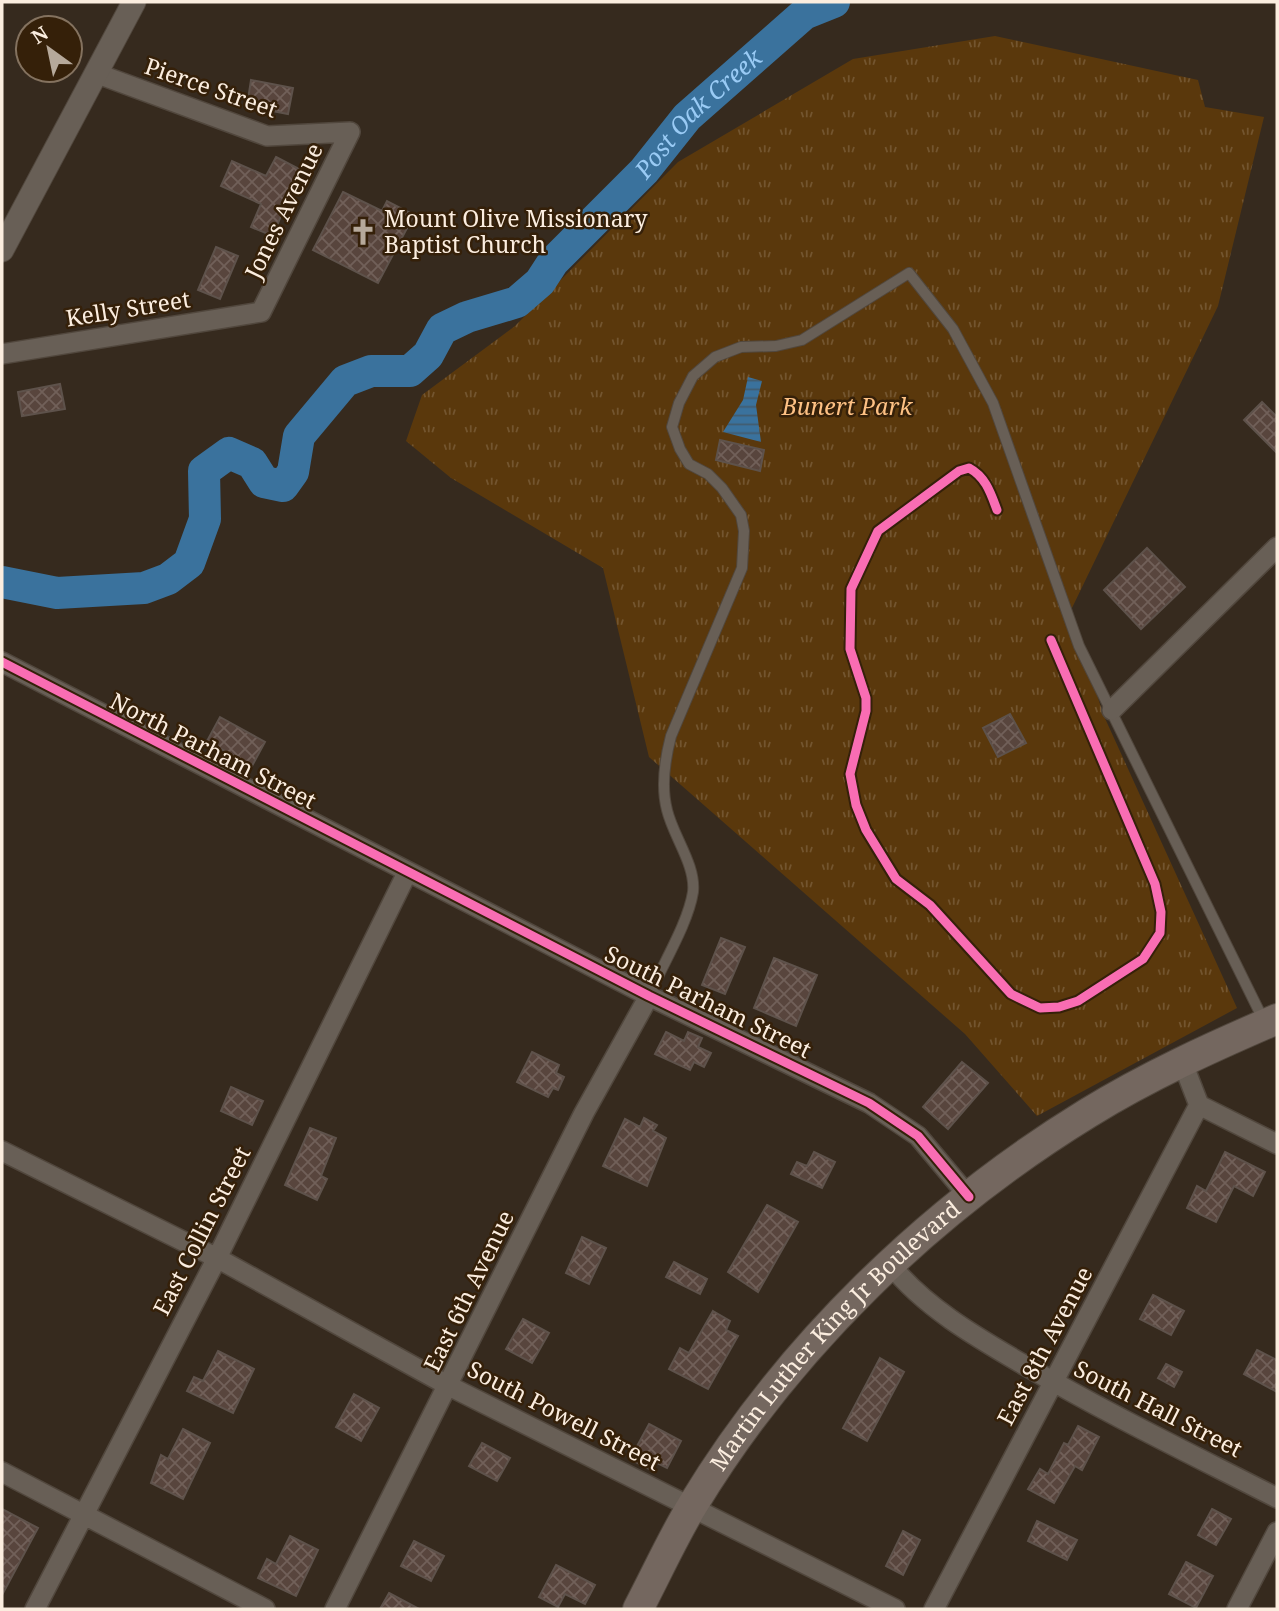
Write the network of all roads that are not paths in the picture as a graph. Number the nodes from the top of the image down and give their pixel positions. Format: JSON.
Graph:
{"nodes":[{"id":1,"x":134,"y":2,"type":"edge"},
{"id":2,"x":98,"y":74,"type":"junction"},
{"id":3,"x":350,"y":132,"type":"joint"},
{"id":4,"x":2,"y":250,"type":"edge"},
{"id":5,"x":261,"y":312,"type":"joint"},
{"id":6,"x":2,"y":354,"type":"edge"},
{"id":7,"x":1277,"y":547,"type":"edge"},
{"id":8,"x":2,"y":662,"type":"edge"},
{"id":9,"x":1112,"y":710,"type":"junction"},
{"id":10,"x":407,"y":873,"type":"junction"},
{"id":11,"x":649,"y":996,"type":"junction"},
{"id":12,"x":1272,"y":1021,"type":"edge"},
{"id":13,"x":1182,"y":1061,"type":"junction"},
{"id":14,"x":1199,"y":1105,"type":"junction"},
{"id":15,"x":1277,"y":1144,"type":"edge"},
{"id":16,"x":2,"y":1151,"type":"edge"},
{"id":17,"x":969,"y":1197,"type":"junction"},
{"id":18,"x":217,"y":1258,"type":"junction"},
{"id":19,"x":890,"y":1265,"type":"junction"},
{"id":20,"x":1053,"y":1382,"type":"junction"},
{"id":21,"x":449,"y":1386,"type":"junction"},
{"id":22,"x":2,"y":1472,"type":"edge"},
{"id":23,"x":1277,"y":1497,"type":"edge"},
{"id":24,"x":691,"y":1507,"type":"junction"},
{"id":25,"x":84,"y":1515,"type":"junction"},
{"id":26,"x":1277,"y":1531,"type":"edge"},
{"id":27,"x":35,"y":1609,"type":"edge"},
{"id":28,"x":265,"y":1609,"type":"edge"},
{"id":29,"x":335,"y":1609,"type":"edge"},
{"id":30,"x":638,"y":1609,"type":"edge"},
{"id":31,"x":895,"y":1609,"type":"edge"},
{"id":32,"x":934,"y":1609,"type":"edge"},
{"id":33,"x":1237,"y":1609,"type":"edge"}],
"edges":[{"from":1,"to":2,"type":"street"},
{"from":2,"to":3,"type":"street","name":"Pierce Street"},
{"from":2,"to":4,"type":"street"},
{"from":3,"to":5,"type":"street","name":"Jones Avenue"},
{"from":5,"to":6,"type":"street","name":"Kelly Street"},
{"from":7,"to":9,"type":"street"},
{"from":8,"to":10,"type":"street","name":"North Parham Street"},
{"from":9,"to":11,"type":"lane"},
{"from":9,"to":12,"type":"lane"},
{"from":10,"to":11,"type":"street","name":"South Parham Street"},
{"from":10,"to":18,"type":"street","name":"East Collin Street"},
{"from":11,"to":17,"type":"street","name":"South Parham Street"},
{"from":11,"to":21,"type":"street","name":"East 6th Avenue"},
{"from":12,"to":13,"type":"main road","name":"Martin Luther King Jr Boulevard"},
{"from":13,"to":14,"type":"street"},
{"from":13,"to":17,"type":"main road","name":"Martin Luther King Jr Boulevard"},
{"from":14,"to":15,"type":"street"},
{"from":14,"to":20,"type":"street","name":"East 8th Avenue"},
{"from":16,"to":18,"type":"street","name":"South Powell Street"},
{"from":17,"to":19,"type":"main road","name":"Martin Luther King Jr Boulevard"},
{"from":18,"to":21,"type":"street","name":"South Powell Street"},
{"from":18,"to":25,"type":"street","name":"East Collin Street"},
{"from":19,"to":20,"type":"street","name":"South Hall Street"},
{"from":19,"to":24,"type":"main road","name":"Martin Luther King Jr Boulevard"},
{"from":20,"to":23,"type":"street","name":"South Hall Street"},
{"from":20,"to":32,"type":"street","name":"East 8th Avenue"},
{"from":21,"to":24,"type":"street","name":"South Powell Street"},
{"from":21,"to":29,"type":"street","name":"East 6th Avenue"},
{"from":22,"to":25,"type":"street"},
{"from":24,"to":30,"type":"main road","name":"Martin Luther King Jr Boulevard"},
{"from":24,"to":31,"type":"street","name":"South Powell Street"},
{"from":25,"to":27,"type":"street","name":"East Collin Street"},
{"from":25,"to":28,"type":"street"},
{"from":26,"to":33,"type":"street"}]}
